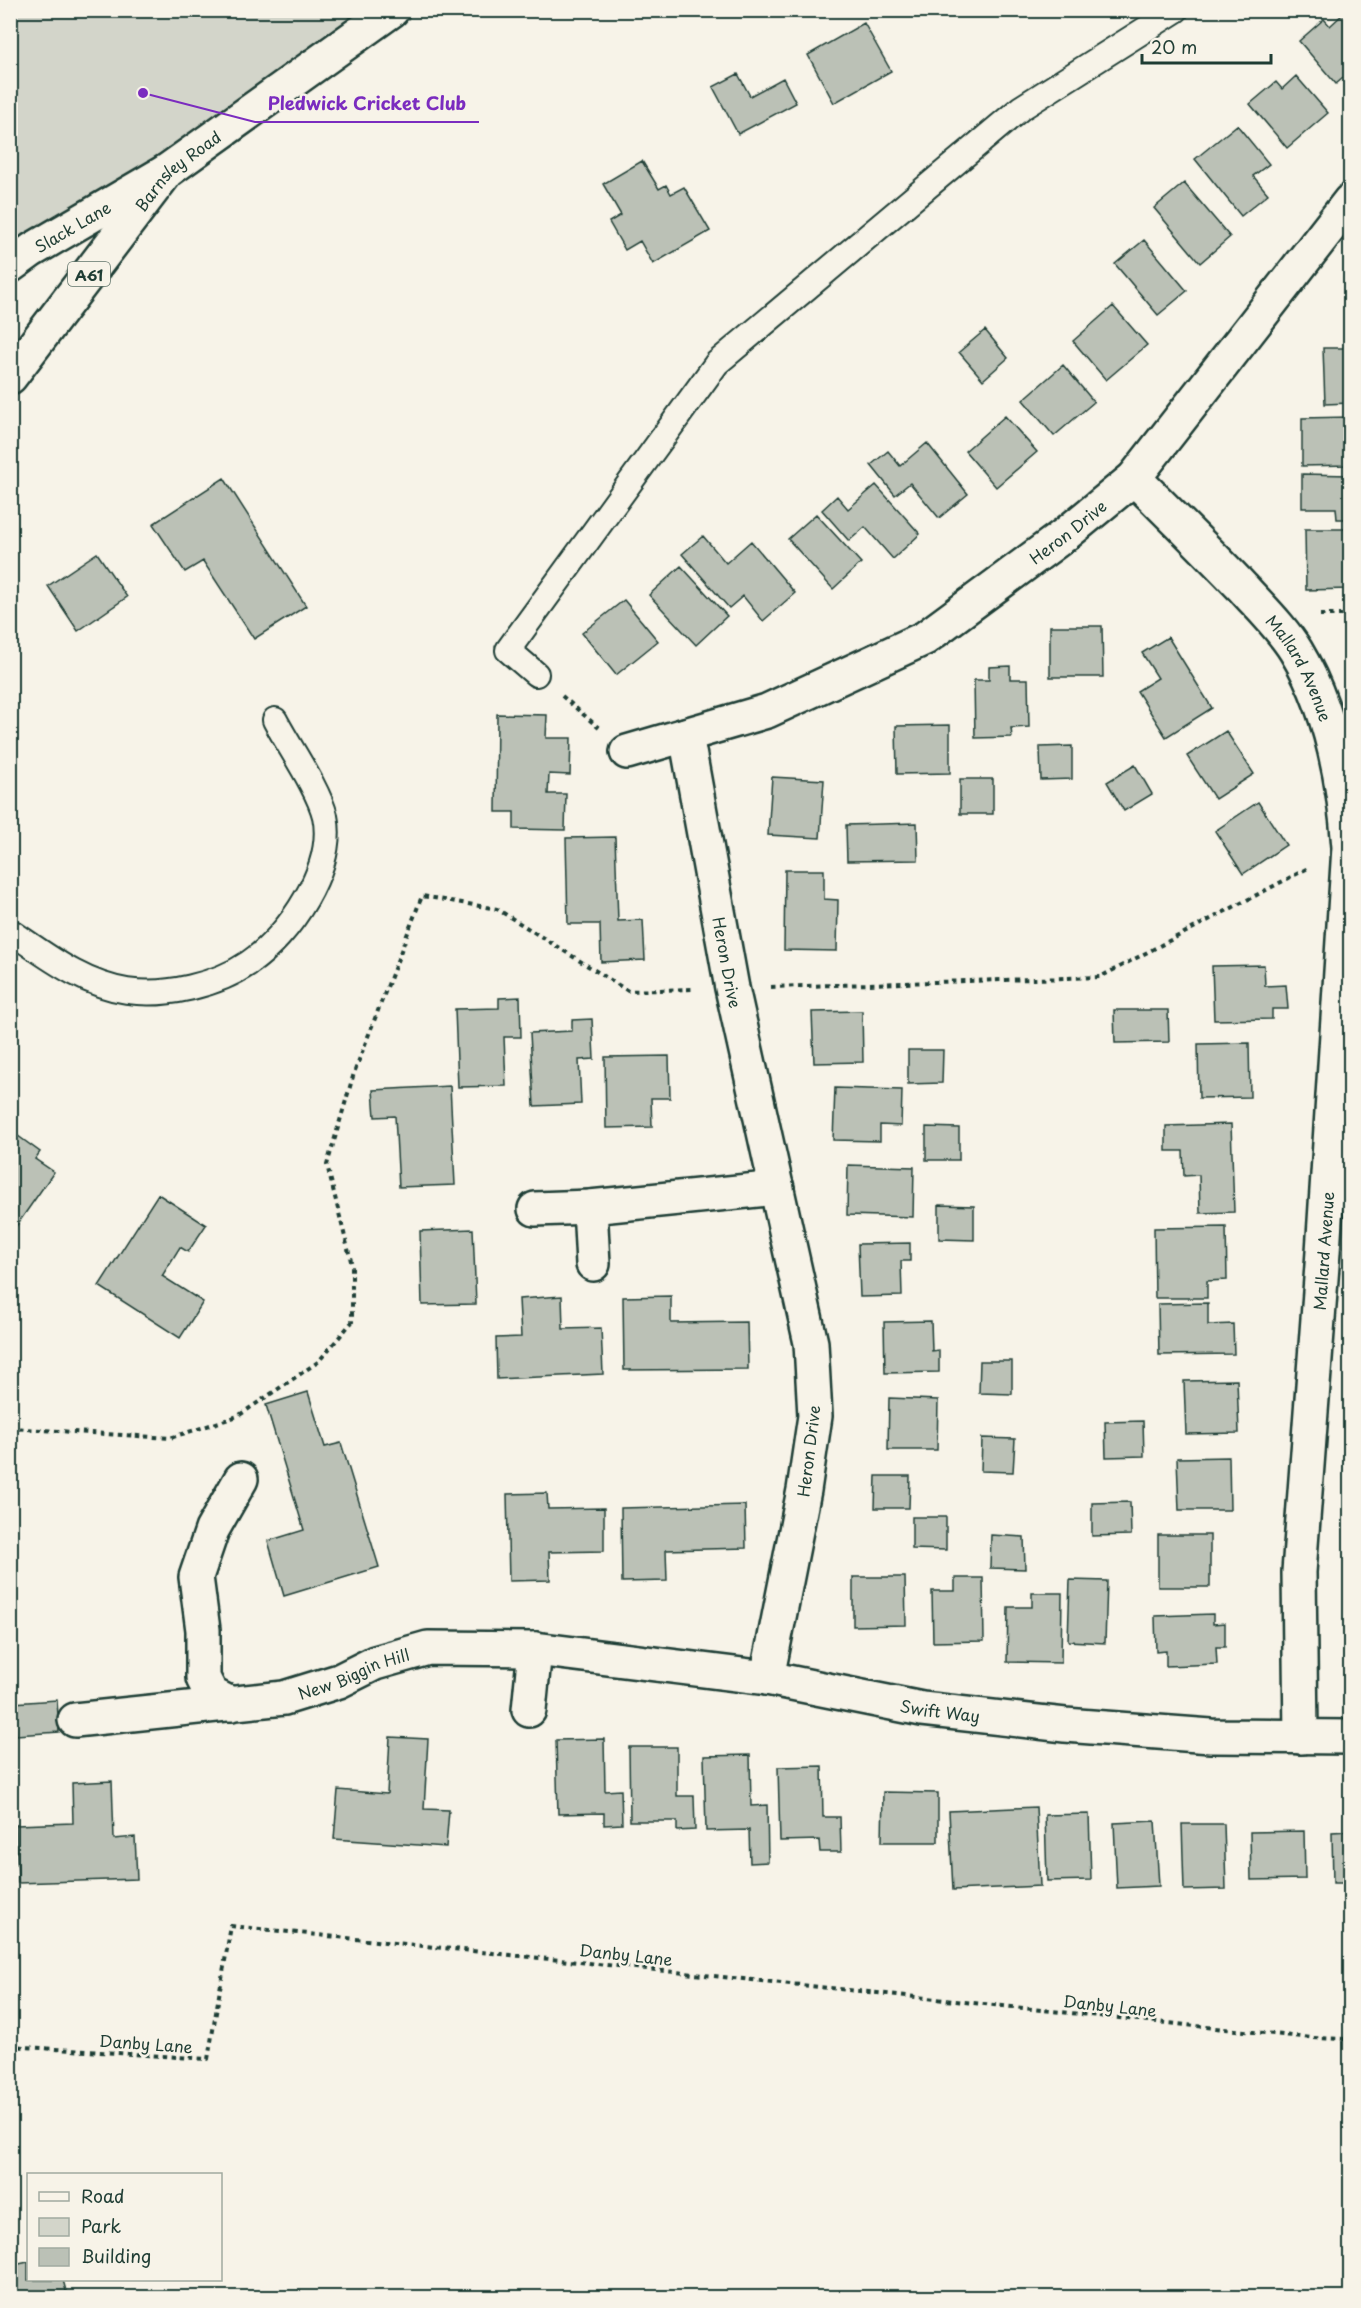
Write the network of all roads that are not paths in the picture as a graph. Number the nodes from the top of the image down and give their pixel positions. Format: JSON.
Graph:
{"nodes":[{"id":1,"x":392,"y":10,"type":"edge"},
{"id":2,"x":1176,"y":10,"type":"edge"},
{"id":3,"x":166,"y":171,"type":"junction"},
{"id":4,"x":1350,"y":201,"type":"edge"},
{"id":5,"x":10,"y":266,"type":"edge"},
{"id":6,"x":10,"y":377,"type":"edge"},
{"id":7,"x":1134,"y":478,"type":"junction"},
{"id":8,"x":536,"y":674,"type":"road end"},
{"id":9,"x":275,"y":720,"type":"dead end"},
{"id":10,"x":686,"y":735,"type":"junction"},
{"id":11,"x":627,"y":752,"type":"road end"},
{"id":12,"x":1349,"y":830,"type":"edge"},
{"id":13,"x":10,"y":931,"type":"edge"},
{"id":14,"x":777,"y":1188,"type":"junction"},
{"id":15,"x":590,"y":1207,"type":"junction"},
{"id":16,"x":535,"y":1209,"type":"dead end"},
{"id":17,"x":1337,"y":1252,"type":"edge"},
{"id":18,"x":593,"y":1264,"type":"dead end"},
{"id":19,"x":242,"y":1479,"type":"dead end"},
{"id":20,"x":476,"y":1649,"type":"joint"},
{"id":21,"x":535,"y":1649,"type":"junction"},
{"id":22,"x":767,"y":1678,"type":"junction"},
{"id":23,"x":231,"y":1704,"type":"junction"},
{"id":24,"x":529,"y":1710,"type":"dead end"},
{"id":25,"x":75,"y":1720,"type":"dead end"},
{"id":26,"x":1301,"y":1737,"type":"junction"},
{"id":27,"x":1350,"y":1737,"type":"edge"}],
"edges":[{"from":1,"to":3,"type":"street","name":"Barnsley Road","number":"A61"},
{"from":2,"to":8,"type":"lane"},
{"from":3,"to":5,"type":"street","name":"Slack Lane"},
{"from":3,"to":6,"type":"street","name":"Barnsley Road","number":"A61"},
{"from":4,"to":7,"type":"street","name":"Heron Drive"},
{"from":7,"to":10,"type":"street","name":"Heron Drive"},
{"from":7,"to":12,"type":"street","name":"Mallard Avenue"},
{"from":9,"to":13,"type":"lane"},
{"from":10,"to":11,"type":"street","name":"Heron Drive"},
{"from":10,"to":14,"type":"street","name":"Heron Drive"},
{"from":12,"to":17,"type":"street","name":"Mallard Avenue"},
{"from":14,"to":15,"type":"street"},
{"from":14,"to":22,"type":"street","name":"Heron Drive"},
{"from":15,"to":16,"type":"street"},
{"from":15,"to":18,"type":"street"},
{"from":17,"to":26,"type":"street","name":"Mallard Avenue"},
{"from":19,"to":23,"type":"street"},
{"from":20,"to":21,"type":"street","name":"Swift Way"},
{"from":20,"to":23,"type":"street","name":"New Biggin Hill"},
{"from":21,"to":22,"type":"street","name":"Swift Way"},
{"from":21,"to":24,"type":"street"},
{"from":22,"to":26,"type":"street","name":"Swift Way"},
{"from":23,"to":25,"type":"street","name":"New Biggin Hill"},
{"from":26,"to":27,"type":"street","name":"Swift Way"}]}
